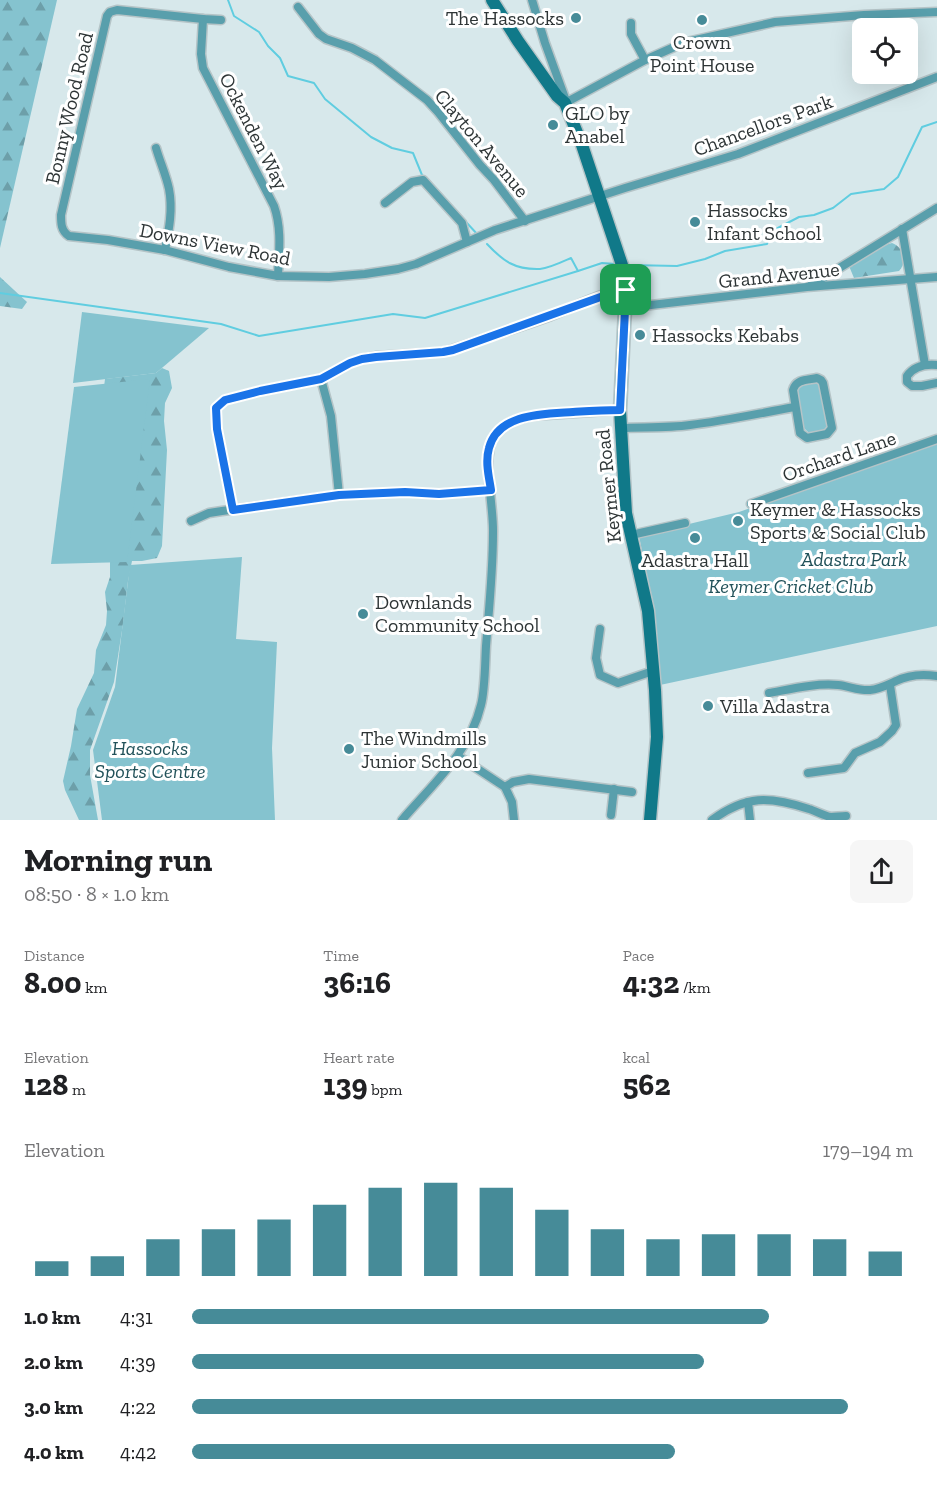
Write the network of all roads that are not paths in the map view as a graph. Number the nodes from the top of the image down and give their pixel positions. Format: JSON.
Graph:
{"nodes":[{"id":1,"x":492,"y":0,"type":"edge"},
{"id":2,"x":532,"y":0,"type":"edge"},
{"id":3,"x":298,"y":7,"type":"dead end"},
{"id":4,"x":937,"y":12,"type":"edge"},
{"id":5,"x":203,"y":20,"type":"junction"},
{"id":6,"x":221,"y":20,"type":"dead end"},
{"id":7,"x":631,"y":23,"type":"dead end"},
{"id":8,"x":645,"y":60,"type":"junction"},
{"id":9,"x":937,"y":77,"type":"edge"},
{"id":10,"x":565,"y":103,"type":"junction"},
{"id":11,"x":156,"y":148,"type":"dead end"},
{"id":12,"x":599,"y":197,"type":"junction"},
{"id":13,"x":385,"y":204,"type":"dead end"},
{"id":14,"x":937,"y":208,"type":"edge"},
{"id":15,"x":525,"y":221,"type":"junction"},
{"id":16,"x":902,"y":229,"type":"junction"},
{"id":17,"x":65,"y":233,"type":"joint"},
{"id":18,"x":467,"y":242,"type":"junction"},
{"id":19,"x":165,"y":250,"type":"junction"},
{"id":20,"x":278,"y":276,"type":"junction"},
{"id":21,"x":937,"y":277,"type":"edge"},
{"id":22,"x":910,"y":279,"type":"junction"},
{"id":23,"x":807,"y":288,"type":"junction"},
{"id":24,"x":626,"y":290,"type":"junction"},
{"id":25,"x":625,"y":308,"type":"junction"},
{"id":26,"x":925,"y":365,"type":"junction"},
{"id":27,"x":937,"y":365,"type":"edge"},
{"id":28,"x":321,"y":379,"type":"junction"},
{"id":29,"x":937,"y":383,"type":"edge"},
{"id":30,"x":795,"y":407,"type":"junction"},
{"id":31,"x":620,"y":410,"type":"junction"},
{"id":32,"x":621,"y":428,"type":"junction"},
{"id":33,"x":937,"y":439,"type":"edge"},
{"id":34,"x":491,"y":490,"type":"junction"},
{"id":35,"x":339,"y":495,"type":"junction"},
{"id":36,"x":751,"y":504,"type":"dead end"},
{"id":37,"x":233,"y":510,"type":"junction"},
{"id":38,"x":191,"y":521,"type":"dead end"},
{"id":39,"x":685,"y":523,"type":"dead end"},
{"id":40,"x":631,"y":535,"type":"junction"},
{"id":41,"x":600,"y":629,"type":"dead end"},
{"id":42,"x":653,"y":671,"type":"junction"},
{"id":43,"x":937,"y":676,"type":"edge"},
{"id":44,"x":890,"y":685,"type":"junction"},
{"id":45,"x":769,"y":693,"type":"dead end"},
{"id":46,"x":458,"y":756,"type":"junction"},
{"id":47,"x":808,"y":773,"type":"dead end"},
{"id":48,"x":505,"y":786,"type":"junction"},
{"id":49,"x":614,"y":789,"type":"junction"},
{"id":50,"x":632,"y":792,"type":"dead end"},
{"id":51,"x":748,"y":802,"type":"junction"},
{"id":52,"x":611,"y":815,"type":"dead end"},
{"id":53,"x":846,"y":816,"type":"dead end"},
{"id":54,"x":402,"y":820,"type":"edge"},
{"id":55,"x":513,"y":820,"type":"edge"},
{"id":56,"x":650,"y":820,"type":"edge"},
{"id":57,"x":712,"y":820,"type":"edge"},
{"id":58,"x":750,"y":820,"type":"edge"}],
"edges":[{"from":1,"to":10,"type":"main road","name":"Keymer Road"},
{"from":2,"to":10,"type":"street"},
{"from":3,"to":15,"type":"street","name":"Clayton Avenue"},
{"from":4,"to":8,"type":"street"},
{"from":5,"to":6,"type":"street"},
{"from":5,"to":17,"type":"street","name":"Bonny Wood Road"},
{"from":5,"to":20,"type":"street","name":"Ockenden Way"},
{"from":7,"to":8,"type":"street"},
{"from":8,"to":10,"type":"street"},
{"from":9,"to":12,"type":"street","name":"Chancellors Park"},
{"from":10,"to":12,"type":"main road","name":"Keymer Road"},
{"from":11,"to":19,"type":"street"},
{"from":12,"to":15,"type":"street","name":"Downs View Road"},
{"from":12,"to":24,"type":"main road","name":"Keymer Road"},
{"from":13,"to":18,"type":"street"},
{"from":14,"to":16,"type":"street"},
{"from":15,"to":18,"type":"street","name":"Downs View Road"},
{"from":16,"to":22,"type":"street"},
{"from":16,"to":23,"type":"street"},
{"from":17,"to":19,"type":"street","name":"Downs View Road"},
{"from":18,"to":20,"type":"street","name":"Downs View Road"},
{"from":19,"to":20,"type":"street","name":"Downs View Road"},
{"from":21,"to":22,"type":"street","name":"Grand Avenue"},
{"from":22,"to":23,"type":"street","name":"Grand Avenue"},
{"from":22,"to":26,"type":"street"},
{"from":23,"to":25,"type":"street","name":"Grand Avenue"},
{"from":24,"to":25,"type":"main road","name":"Keymer Road"},
{"from":24,"to":28,"type":"street"},
{"from":25,"to":31,"type":"main road","name":"Keymer Road"},
{"from":26,"to":27,"type":"street"},
{"from":26,"to":29,"type":"street"},
{"from":28,"to":35,"type":"street"},
{"from":28,"to":37,"type":"street"},
{"from":30,"to":30,"type":"street"},
{"from":30,"to":32,"type":"street"},
{"from":31,"to":32,"type":"main road","name":"Keymer Road"},
{"from":31,"to":34,"type":"street"},
{"from":32,"to":40,"type":"main road","name":"Keymer Road"},
{"from":33,"to":36,"type":"street","name":"Orchard Lane"},
{"from":34,"to":35,"type":"street"},
{"from":34,"to":46,"type":"street"},
{"from":35,"to":37,"type":"street"},
{"from":37,"to":38,"type":"street"},
{"from":39,"to":40,"type":"street"},
{"from":40,"to":42,"type":"main road","name":"Keymer Road"},
{"from":41,"to":42,"type":"street"},
{"from":42,"to":56,"type":"main road","name":"Keymer Road"},
{"from":43,"to":44,"type":"street"},
{"from":44,"to":45,"type":"street"},
{"from":44,"to":47,"type":"street"},
{"from":46,"to":48,"type":"street"},
{"from":46,"to":54,"type":"street"},
{"from":48,"to":49,"type":"street"},
{"from":48,"to":55,"type":"street"},
{"from":49,"to":50,"type":"street"},
{"from":49,"to":52,"type":"street"},
{"from":51,"to":53,"type":"street"},
{"from":51,"to":57,"type":"street"},
{"from":51,"to":58,"type":"street"}]}
